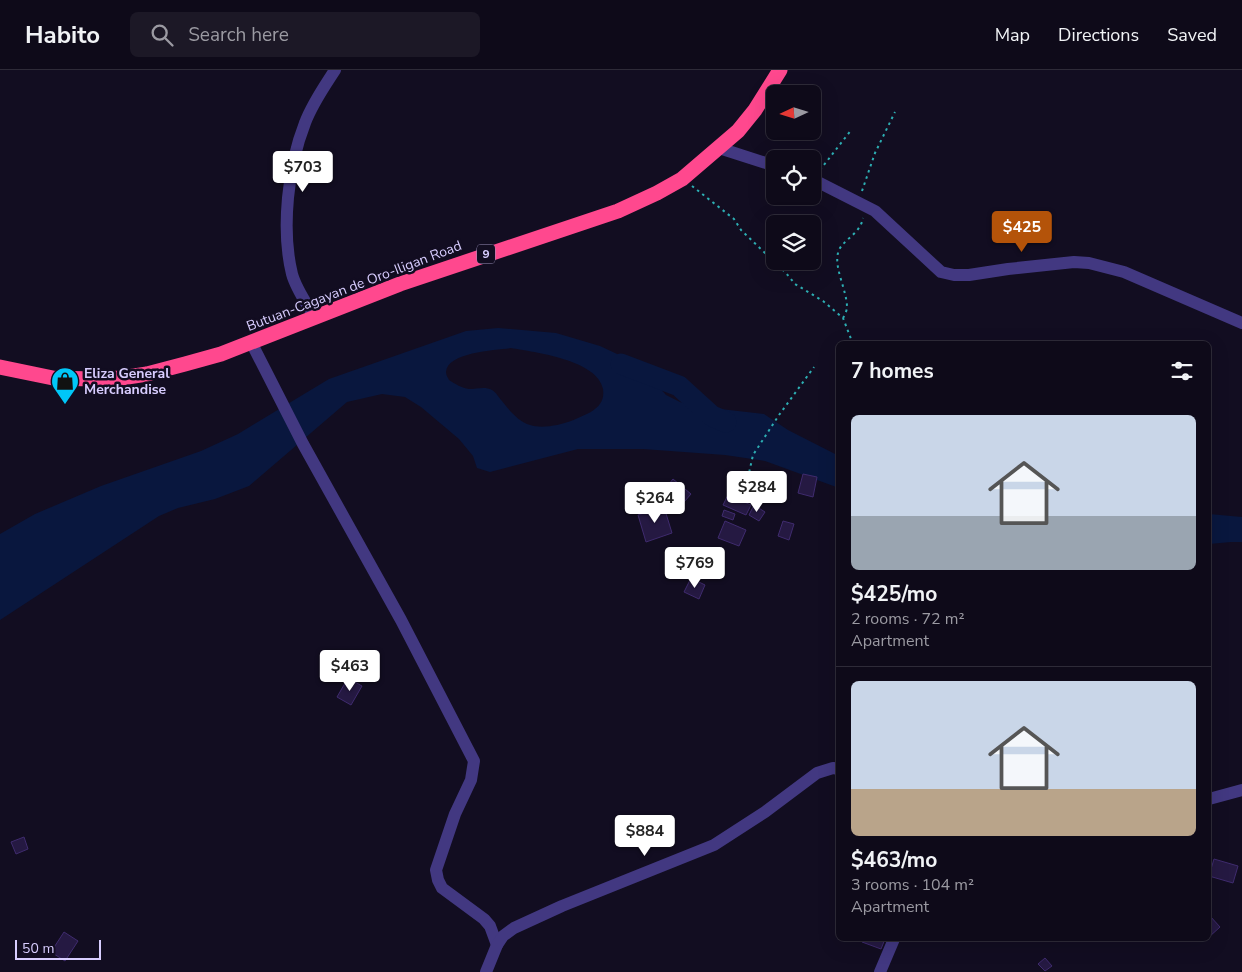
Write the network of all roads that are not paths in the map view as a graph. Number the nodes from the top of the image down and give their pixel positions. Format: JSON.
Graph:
{"nodes":[{"id":1,"x":335,"y":70,"type":"edge"},
{"id":2,"x":780,"y":70,"type":"edge"},
{"id":3,"x":719,"y":148,"type":"junction"},
{"id":4,"x":766,"y":163,"type":"edge"},
{"id":5,"x":821,"y":183,"type":"edge"},
{"id":6,"x":315,"y":318,"type":"junction"},
{"id":7,"x":1242,"y":323,"type":"edge"},
{"id":8,"x":251,"y":342,"type":"junction"},
{"id":9,"x":0,"y":367,"type":"edge"},
{"id":10,"x":836,"y":768,"type":"edge"},
{"id":11,"x":1242,"y":790,"type":"edge"},
{"id":12,"x":1211,"y":798,"type":"edge"},
{"id":13,"x":893,"y":941,"type":"edge"},
{"id":14,"x":496,"y":945,"type":"junction"},
{"id":15,"x":486,"y":972,"type":"edge"},
{"id":16,"x":880,"y":972,"type":"edge"}],
"edges":[{"from":1,"to":6,"type":"street"},
{"from":2,"to":3,"type":"highway","name":"Butuan-Cagayan de Oro-Iligan Road","number":"9"},
{"from":3,"to":4,"type":"street"},
{"from":3,"to":6,"type":"highway","name":"Butuan-Cagayan de Oro-Iligan Road","number":"9"},
{"from":5,"to":7,"type":"street"},
{"from":6,"to":8,"type":"highway","name":"Butuan-Cagayan de Oro-Iligan Road","number":"9"},
{"from":8,"to":9,"type":"highway","name":"Butuan-Cagayan de Oro-Iligan Road","number":"9"},
{"from":8,"to":14,"type":"street"},
{"from":10,"to":14,"type":"street"},
{"from":11,"to":12,"type":"street"},
{"from":13,"to":16,"type":"street"},
{"from":14,"to":15,"type":"street"}]}
